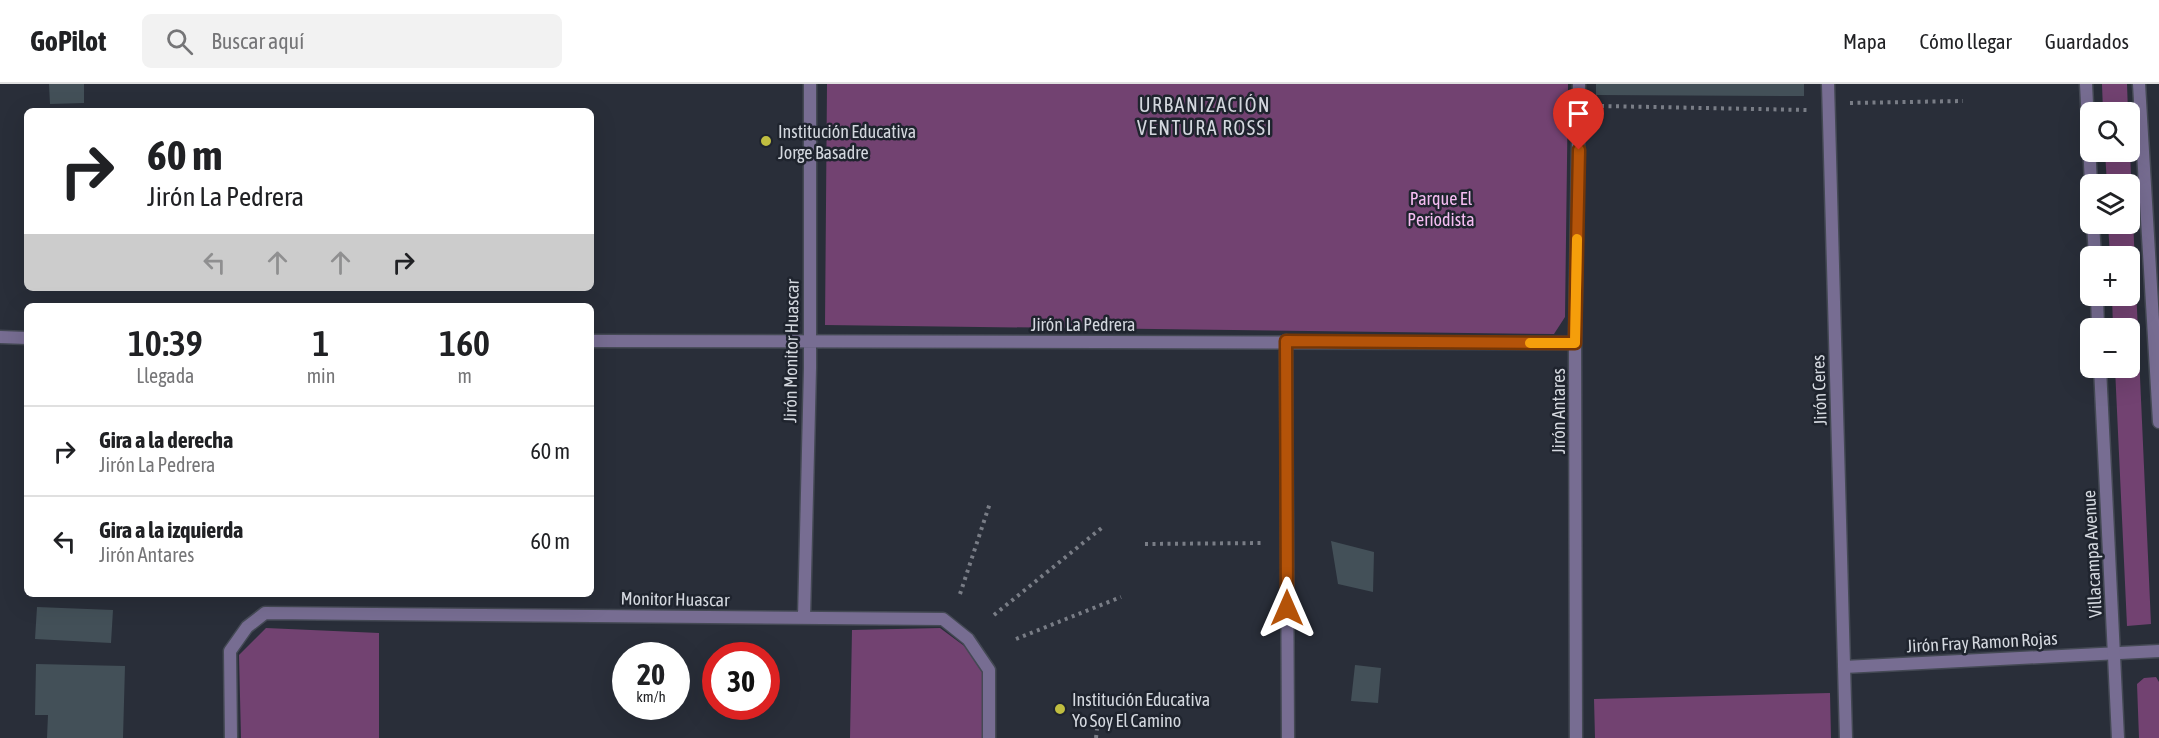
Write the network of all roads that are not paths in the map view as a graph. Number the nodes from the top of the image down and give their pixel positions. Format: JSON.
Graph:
{"nodes":[{"id":1,"x":810,"y":84,"type":"edge"},
{"id":2,"x":1579,"y":84,"type":"edge"},
{"id":3,"x":1828,"y":84,"type":"edge"},
{"id":4,"x":2086,"y":84,"type":"edge"},
{"id":5,"x":2139,"y":84,"type":"edge"},
{"id":6,"x":2090,"y":174,"type":"edge"},
{"id":7,"x":0,"y":337,"type":"edge"},
{"id":8,"x":24,"y":338,"type":"edge"},
{"id":9,"x":594,"y":341,"type":"edge"},
{"id":10,"x":1286,"y":341,"type":"junction"},
{"id":11,"x":810,"y":342,"type":"junction"},
{"id":12,"x":1575,"y":343,"type":"junction"},
{"id":13,"x":2101,"y":378,"type":"edge"},
{"id":14,"x":2159,"y":422,"type":"edge"},
{"id":15,"x":804,"y":618,"type":"junction"},
{"id":16,"x":2159,"y":651,"type":"edge"},
{"id":17,"x":2115,"y":653,"type":"junction"},
{"id":18,"x":1844,"y":668,"type":"junction"},
{"id":19,"x":231,"y":738,"type":"edge"},
{"id":20,"x":989,"y":738,"type":"edge"},
{"id":21,"x":1288,"y":738,"type":"edge"},
{"id":22,"x":1576,"y":738,"type":"edge"},
{"id":23,"x":1846,"y":738,"type":"edge"},
{"id":24,"x":2118,"y":738,"type":"edge"}],
"edges":[{"from":1,"to":11,"type":"street","name":"Jirón Monitor Huascar"},
{"from":2,"to":12,"type":"street","name":"Jirón Antares"},
{"from":3,"to":18,"type":"street","name":"Jirón Ceres"},
{"from":4,"to":6,"type":"street"},
{"from":5,"to":14,"type":"street"},
{"from":7,"to":8,"type":"street"},
{"from":9,"to":11,"type":"street","name":"Jirón La Pedrera"},
{"from":10,"to":11,"type":"street","name":"Jirón La Pedrera"},
{"from":10,"to":12,"type":"street","name":"Jirón La Pedrera"},
{"from":10,"to":21,"type":"street"},
{"from":11,"to":15,"type":"street","name":"Jirón Monitor Huascar"},
{"from":12,"to":22,"type":"street","name":"Jirón Antares"},
{"from":13,"to":17,"type":"street","name":"Villacampa Avenue"},
{"from":15,"to":19,"type":"street","name":"Monitor Huascar"},
{"from":15,"to":20,"type":"street","name":"Monitor Huascar"},
{"from":16,"to":17,"type":"street","name":"Jirón Fray Ramon Rojas"},
{"from":17,"to":18,"type":"street","name":"Jirón Fray Ramon Rojas"},
{"from":17,"to":24,"type":"street","name":"Villacampa Avenue"},
{"from":18,"to":23,"type":"street","name":"Jirón Ceres"}]}
